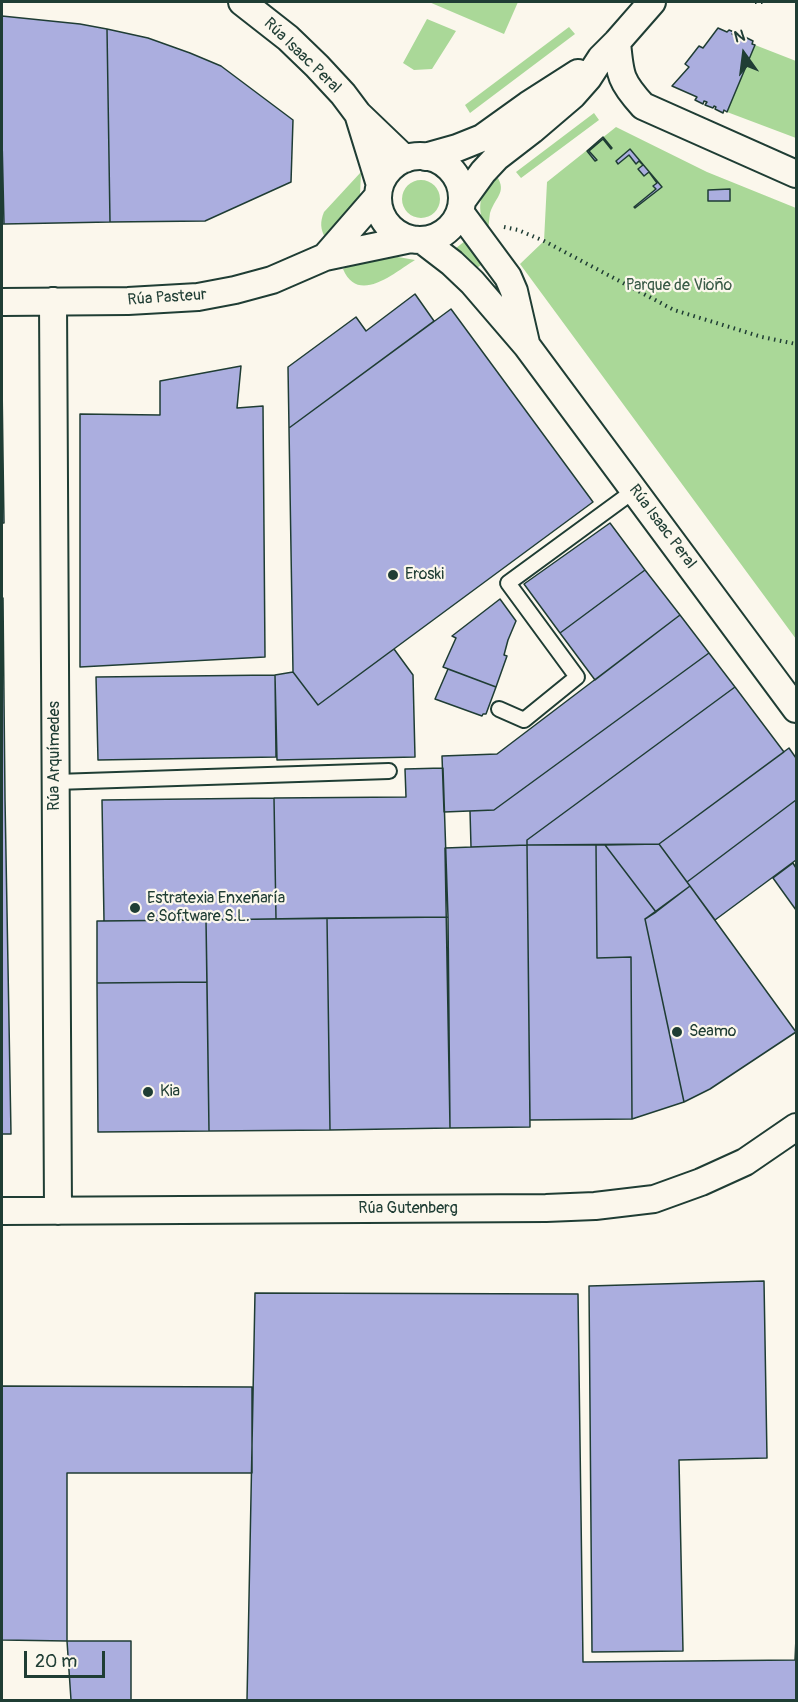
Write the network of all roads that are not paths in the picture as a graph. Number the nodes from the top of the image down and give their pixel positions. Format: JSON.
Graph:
{"nodes":[{"id":1,"x":242,"y":2,"type":"edge"},
{"id":2,"x":652,"y":2,"type":"edge"},
{"id":3,"x":609,"y":50,"type":"junction"},
{"id":4,"x":358,"y":114,"type":"junction"},
{"id":5,"x":415,"y":158,"type":"junction"},
{"id":6,"x":796,"y":174,"type":"edge"},
{"id":7,"x":379,"y":191,"type":"junction"},
{"id":8,"x":461,"y":207,"type":"junction"},
{"id":9,"x":417,"y":240,"type":"junction"},
{"id":10,"x":326,"y":258,"type":"junction"},
{"id":11,"x":53,"y":301,"type":"junction"},
{"id":12,"x":2,"y":302,"type":"edge"},
{"id":13,"x":527,"y":346,"type":"junction"},
{"id":14,"x":635,"y":490,"type":"junction"},
{"id":15,"x":499,"y":709,"type":"dead end"},
{"id":16,"x":796,"y":709,"type":"edge"},
{"id":17,"x":389,"y":771,"type":"dead end"},
{"id":18,"x":56,"y":782,"type":"junction"},
{"id":19,"x":796,"y":1127,"type":"edge"},
{"id":20,"x":58,"y":1210,"type":"junction"},
{"id":21,"x":2,"y":1211,"type":"edge"}],
"edges":[{"from":1,"to":4,"type":"street","name":"Rúa Isaac Peral"},
{"from":2,"to":3,"type":"street"},
{"from":3,"to":5,"type":"street"},
{"from":3,"to":6,"type":"street"},
{"from":3,"to":8,"type":"street"},
{"from":4,"to":5,"type":"street","name":"Rúa Isaac Peral"},
{"from":4,"to":7,"type":"street","name":"Rúa Isaac Peral"},
{"from":5,"to":7,"type":"street"},
{"from":5,"to":8,"type":"street"},
{"from":7,"to":9,"type":"street"},
{"from":7,"to":10,"type":"street","name":"Rúa Pasteur"},
{"from":8,"to":9,"type":"street"},
{"from":8,"to":13,"type":"street","name":"Rúa Isaac Peral"},
{"from":9,"to":10,"type":"street","name":"Rúa Pasteur"},
{"from":9,"to":13,"type":"street","name":"Rúa Isaac Peral"},
{"from":10,"to":11,"type":"street","name":"Rúa Pasteur"},
{"from":11,"to":12,"type":"street","name":"Rúa Pasteur"},
{"from":11,"to":18,"type":"street","name":"Rúa Arquímedes"},
{"from":13,"to":14,"type":"street","name":"Rúa Isaac Peral"},
{"from":14,"to":15,"type":"lane"},
{"from":14,"to":16,"type":"street","name":"Rúa Isaac Peral"},
{"from":17,"to":18,"type":"lane"},
{"from":18,"to":20,"type":"street","name":"Rúa Arquímedes"},
{"from":19,"to":20,"type":"street","name":"Rúa Gutenberg"},
{"from":20,"to":21,"type":"street","name":"Rúa Gutenberg"}]}
